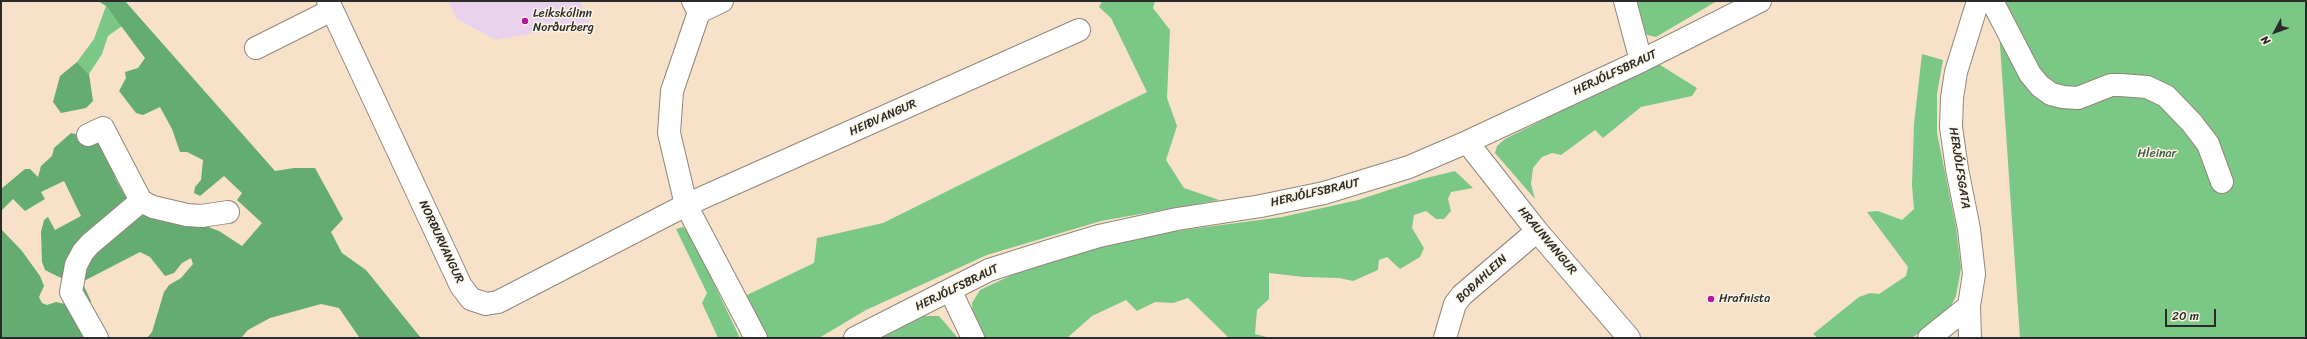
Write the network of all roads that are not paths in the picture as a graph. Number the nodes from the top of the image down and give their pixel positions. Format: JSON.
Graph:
{"nodes":[{"id":1,"x":722,"y":1,"type":"edge"},
{"id":2,"x":1625,"y":1,"type":"edge"},
{"id":3,"x":1760,"y":1,"type":"edge"},
{"id":4,"x":1978,"y":1,"type":"edge"},
{"id":5,"x":1992,"y":1,"type":"edge"},
{"id":6,"x":330,"y":6,"type":"edge"},
{"id":7,"x":696,"y":7,"type":"edge"},
{"id":8,"x":1079,"y":30,"type":"dead end"},
{"id":9,"x":256,"y":48,"type":"dead end"},
{"id":10,"x":1642,"y":61,"type":"junction"},
{"id":11,"x":88,"y":136,"type":"dead end"},
{"id":12,"x":1467,"y":142,"type":"junction"},
{"id":13,"x":2222,"y":182,"type":"dead end"},
{"id":14,"x":141,"y":201,"type":"junction"},
{"id":15,"x":686,"y":205,"type":"junction"},
{"id":16,"x":228,"y":212,"type":"dead end"},
{"id":17,"x":1537,"y":231,"type":"junction"},
{"id":18,"x":950,"y":290,"type":"junction"},
{"id":19,"x":1969,"y":306,"type":"junction"},
{"id":20,"x":98,"y":338,"type":"edge"},
{"id":21,"x":756,"y":338,"type":"edge"},
{"id":22,"x":855,"y":338,"type":"edge"},
{"id":23,"x":974,"y":338,"type":"edge"},
{"id":24,"x":1445,"y":338,"type":"edge"},
{"id":25,"x":1629,"y":338,"type":"edge"},
{"id":26,"x":1929,"y":338,"type":"edge"},
{"id":27,"x":1970,"y":338,"type":"edge"}],
"edges":[{"from":1,"to":7,"type":"street"},
{"from":2,"to":10,"type":"street"},
{"from":3,"to":10,"type":"street","name":"HERJÓLFSBRAUT"},
{"from":4,"to":19,"type":"street","name":"HERJÓLFSGATA"},
{"from":5,"to":13,"type":"street"},
{"from":6,"to":9,"type":"street","name":"NORÐURVANGUR"},
{"from":6,"to":15,"type":"street","name":"NORÐURVANGUR"},
{"from":7,"to":15,"type":"street"},
{"from":8,"to":15,"type":"street","name":"HEIÐVANGUR"},
{"from":10,"to":12,"type":"street","name":"HERJÓLFSBRAUT"},
{"from":11,"to":14,"type":"street"},
{"from":12,"to":17,"type":"street","name":"HRAUNVANGUR"},
{"from":12,"to":18,"type":"street","name":"HERJÓLFSBRAUT"},
{"from":14,"to":16,"type":"street"},
{"from":14,"to":20,"type":"street"},
{"from":15,"to":21,"type":"street"},
{"from":17,"to":24,"type":"street","name":"BOÐAHLEIN"},
{"from":17,"to":25,"type":"street","name":"HRAUNVANGUR"},
{"from":18,"to":22,"type":"street","name":"HERJÓLFSBRAUT"},
{"from":18,"to":23,"type":"street"},
{"from":19,"to":26,"type":"street"},
{"from":19,"to":27,"type":"street","name":"HERJÓLFSGATA"}]}
